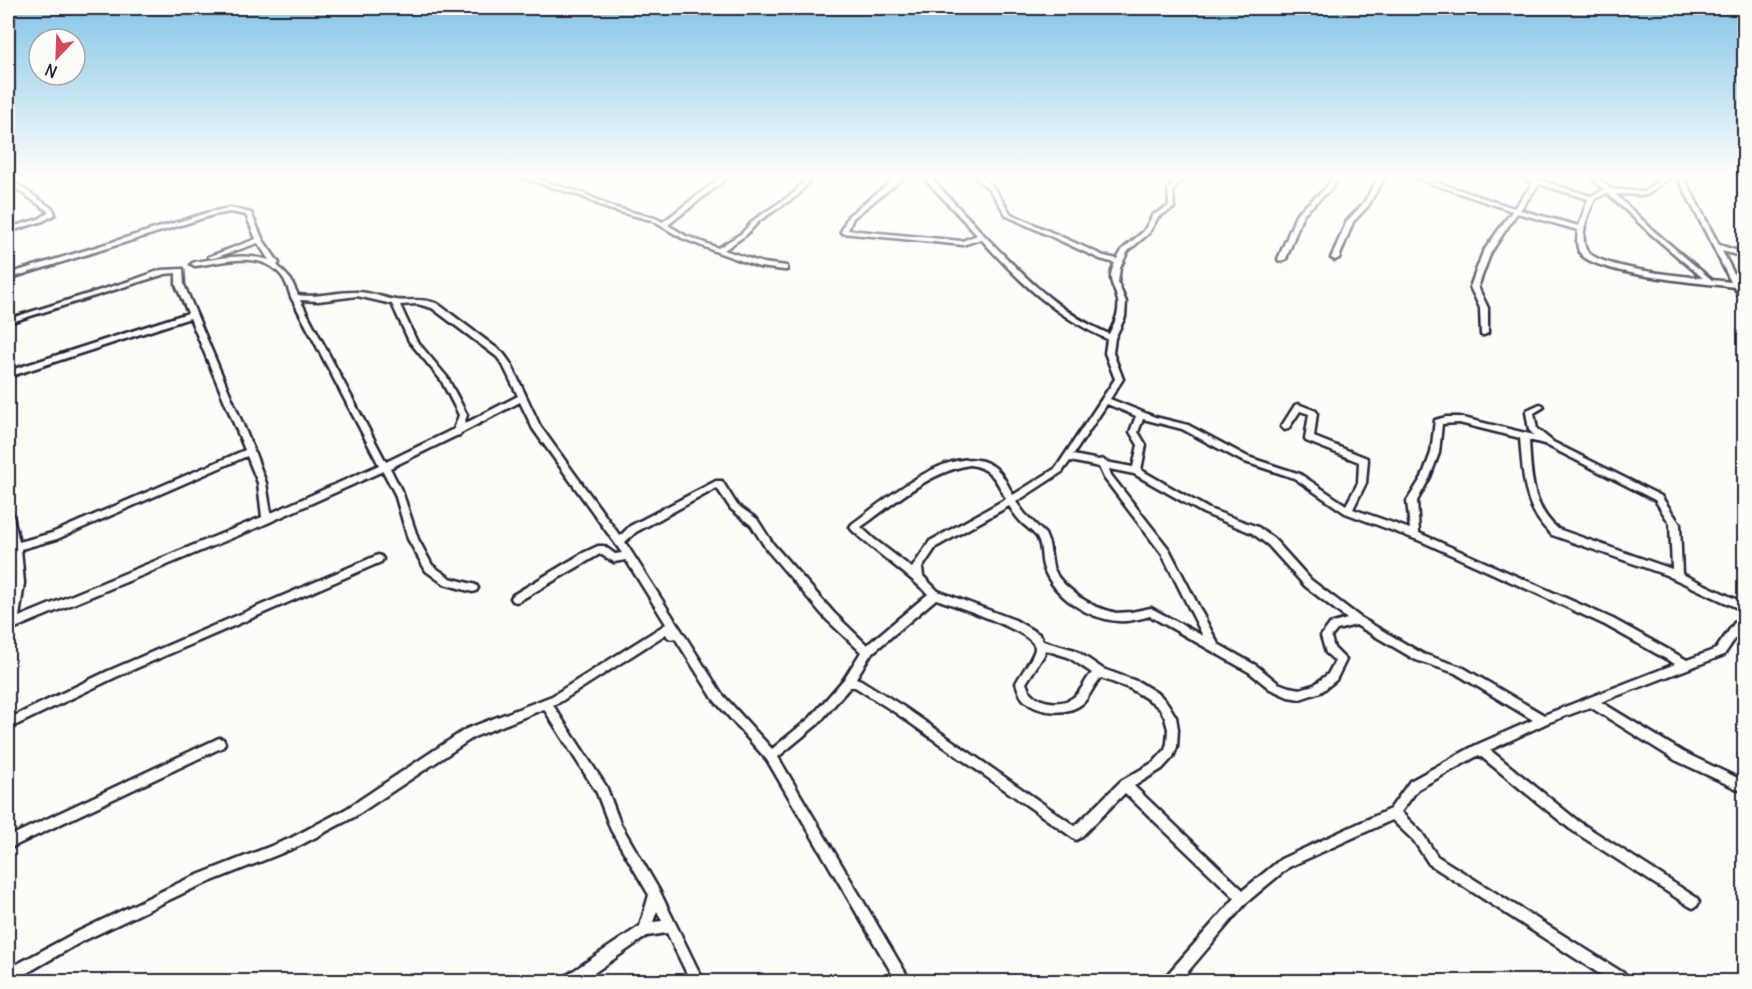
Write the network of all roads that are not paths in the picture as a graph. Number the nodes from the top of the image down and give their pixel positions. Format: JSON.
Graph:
{"nodes":[{"id":1,"x":27,"y":224,"type":"edge"},
{"id":2,"x":176,"y":224,"type":"edge"},
{"id":3,"x":253,"y":224,"type":"edge"},
{"id":4,"x":753,"y":224,"type":"edge"},
{"id":5,"x":847,"y":224,"type":"edge"},
{"id":6,"x":971,"y":224,"type":"edge"},
{"id":7,"x":1028,"y":224,"type":"edge"},
{"id":8,"x":1151,"y":224,"type":"edge"},
{"id":9,"x":1296,"y":224,"type":"edge"},
{"id":10,"x":1349,"y":224,"type":"edge"},
{"id":11,"x":1505,"y":224,"type":"edge"},
{"id":12,"x":1565,"y":224,"type":"edge"},
{"id":13,"x":1584,"y":224,"type":"edge"},
{"id":14,"x":1645,"y":224,"type":"edge"},
{"id":15,"x":1703,"y":224,"type":"edge"},
{"id":16,"x":663,"y":225,"type":"edge"},
{"id":17,"x":1582,"y":229,"type":"junction"},
{"id":18,"x":8,"y":230,"type":"edge"},
{"id":19,"x":982,"y":236,"type":"junction"},
{"id":20,"x":260,"y":240,"type":"junction"},
{"id":21,"x":1717,"y":247,"type":"junction"},
{"id":22,"x":720,"y":251,"type":"junction"},
{"id":23,"x":1744,"y":255,"type":"edge"},
{"id":24,"x":1335,"y":258,"type":"dead end"},
{"id":25,"x":1282,"y":260,"type":"dead end"},
{"id":26,"x":1118,"y":261,"type":"junction"},
{"id":27,"x":195,"y":264,"type":"junction"},
{"id":28,"x":276,"y":265,"type":"junction"},
{"id":29,"x":784,"y":268,"type":"dead end"},
{"id":30,"x":173,"y":270,"type":"junction"},
{"id":31,"x":8,"y":276,"type":"edge"},
{"id":32,"x":1709,"y":280,"type":"junction"},
{"id":33,"x":1735,"y":285,"type":"junction"},
{"id":34,"x":1744,"y":296,"type":"edge"},
{"id":35,"x":295,"y":297,"type":"junction"},
{"id":36,"x":395,"y":302,"type":"junction"},
{"id":37,"x":193,"y":314,"type":"junction"},
{"id":38,"x":8,"y":321,"type":"edge"},
{"id":39,"x":1484,"y":333,"type":"dead end"},
{"id":40,"x":1112,"y":338,"type":"junction"},
{"id":41,"x":8,"y":374,"type":"edge"},
{"id":42,"x":522,"y":397,"type":"junction"},
{"id":43,"x":1104,"y":400,"type":"junction"},
{"id":44,"x":1540,"y":407,"type":"dead end"},
{"id":45,"x":1141,"y":414,"type":"junction"},
{"id":46,"x":1285,"y":427,"type":"dead end"},
{"id":47,"x":457,"y":433,"type":"junction"},
{"id":48,"x":1524,"y":436,"type":"junction"},
{"id":49,"x":1547,"y":441,"type":"junction"},
{"id":50,"x":250,"y":451,"type":"junction"},
{"id":51,"x":1068,"y":457,"type":"junction"},
{"id":52,"x":1102,"y":462,"type":"junction"},
{"id":53,"x":385,"y":467,"type":"junction"},
{"id":54,"x":1136,"y":471,"type":"junction"},
{"id":55,"x":1010,"y":501,"type":"junction"},
{"id":56,"x":1348,"y":511,"type":"junction"},
{"id":57,"x":8,"y":516,"type":"edge"},
{"id":58,"x":267,"y":519,"type":"junction"},
{"id":59,"x":1415,"y":536,"type":"junction"},
{"id":60,"x":619,"y":542,"type":"junction"},
{"id":61,"x":16,"y":547,"type":"junction"},
{"id":62,"x":628,"y":556,"type":"junction"},
{"id":63,"x":378,"y":559,"type":"dead end"},
{"id":64,"x":1677,"y":575,"type":"junction"},
{"id":65,"x":918,"y":578,"type":"junction"},
{"id":66,"x":473,"y":588,"type":"dead end"},
{"id":67,"x":935,"y":594,"type":"junction"},
{"id":68,"x":516,"y":598,"type":"dead end"},
{"id":69,"x":1744,"y":607,"type":"edge"},
{"id":70,"x":1744,"y":618,"type":"edge"},
{"id":71,"x":1358,"y":621,"type":"junction"},
{"id":72,"x":10,"y":626,"type":"edge"},
{"id":73,"x":1040,"y":644,"type":"junction"},
{"id":74,"x":1214,"y":647,"type":"junction"},
{"id":75,"x":867,"y":651,"type":"junction"},
{"id":76,"x":1684,"y":664,"type":"junction"},
{"id":77,"x":1100,"y":673,"type":"junction"},
{"id":78,"x":848,"y":682,"type":"junction"},
{"id":79,"x":717,"y":697,"type":"junction"},
{"id":80,"x":546,"y":703,"type":"junction"},
{"id":81,"x":1593,"y":703,"type":"junction"},
{"id":82,"x":1543,"y":720,"type":"junction"},
{"id":83,"x":8,"y":724,"type":"edge"},
{"id":84,"x":219,"y":743,"type":"dead end"},
{"id":85,"x":1480,"y":749,"type":"junction"},
{"id":86,"x":771,"y":756,"type":"junction"},
{"id":87,"x":1125,"y":785,"type":"junction"},
{"id":88,"x":1744,"y":787,"type":"edge"},
{"id":89,"x":1394,"y":813,"type":"junction"},
{"id":90,"x":8,"y":843,"type":"edge"},
{"id":91,"x":655,"y":894,"type":"junction"},
{"id":92,"x":1244,"y":898,"type":"junction"},
{"id":93,"x":1693,"y":902,"type":"dead end"},
{"id":94,"x":672,"y":926,"type":"junction"},
{"id":95,"x":645,"y":930,"type":"junction"},
{"id":96,"x":8,"y":976,"type":"edge"},
{"id":97,"x":569,"y":981,"type":"edge"},
{"id":98,"x":698,"y":981,"type":"edge"},
{"id":99,"x":905,"y":981,"type":"edge"},
{"id":100,"x":1170,"y":981,"type":"edge"},
{"id":101,"x":1625,"y":981,"type":"edge"}],
"edges":[{"from":1,"to":18,"type":"street"},
{"from":2,"to":31,"type":"street"},
{"from":3,"to":20,"type":"street"},
{"from":4,"to":22,"type":"street"},
{"from":5,"to":19,"type":"street"},
{"from":6,"to":19,"type":"street"},
{"from":7,"to":26,"type":"street"},
{"from":8,"to":26,"type":"street"},
{"from":9,"to":25,"type":"street"},
{"from":10,"to":24,"type":"street"},
{"from":11,"to":39,"type":"street"},
{"from":12,"to":17,"type":"street"},
{"from":13,"to":17,"type":"street"},
{"from":14,"to":32,"type":"street"},
{"from":15,"to":21,"type":"street"},
{"from":16,"to":22,"type":"street"},
{"from":17,"to":32,"type":"street"},
{"from":19,"to":40,"type":"street"},
{"from":20,"to":27,"type":"street"},
{"from":20,"to":28,"type":"street"},
{"from":21,"to":23,"type":"street"},
{"from":21,"to":33,"type":"street"},
{"from":22,"to":29,"type":"street"},
{"from":26,"to":40,"type":"street"},
{"from":27,"to":28,"type":"street"},
{"from":27,"to":30,"type":"street"},
{"from":28,"to":35,"type":"street"},
{"from":30,"to":37,"type":"street"},
{"from":30,"to":38,"type":"street"},
{"from":32,"to":33,"type":"street"},
{"from":33,"to":34,"type":"street"},
{"from":35,"to":36,"type":"street"},
{"from":35,"to":53,"type":"street"},
{"from":36,"to":42,"type":"street"},
{"from":36,"to":47,"type":"street"},
{"from":37,"to":41,"type":"street"},
{"from":37,"to":50,"type":"street"},
{"from":40,"to":43,"type":"street"},
{"from":42,"to":47,"type":"street"},
{"from":42,"to":60,"type":"street"},
{"from":43,"to":45,"type":"street"},
{"from":43,"to":51,"type":"street"},
{"from":44,"to":49,"type":"street"},
{"from":45,"to":54,"type":"street"},
{"from":45,"to":56,"type":"street"},
{"from":46,"to":56,"type":"street"},
{"from":47,"to":53,"type":"street"},
{"from":48,"to":49,"type":"street"},
{"from":48,"to":59,"type":"street"},
{"from":48,"to":64,"type":"street"},
{"from":49,"to":64,"type":"street"},
{"from":50,"to":58,"type":"street"},
{"from":50,"to":61,"type":"street"},
{"from":51,"to":52,"type":"street"},
{"from":51,"to":55,"type":"street"},
{"from":52,"to":54,"type":"street"},
{"from":52,"to":74,"type":"street"},
{"from":53,"to":58,"type":"street"},
{"from":53,"to":66,"type":"street"},
{"from":54,"to":71,"type":"street"},
{"from":55,"to":65,"type":"street"},
{"from":55,"to":65,"type":"street"},
{"from":55,"to":74,"type":"street"},
{"from":56,"to":59,"type":"street"},
{"from":57,"to":61,"type":"street"},
{"from":58,"to":72,"type":"street"},
{"from":59,"to":76,"type":"street"},
{"from":60,"to":62,"type":"street"},
{"from":60,"to":75,"type":"street"},
{"from":61,"to":72,"type":"street"},
{"from":62,"to":68,"type":"street"},
{"from":62,"to":79,"type":"street"},
{"from":63,"to":83,"type":"street"},
{"from":64,"to":69,"type":"street"},
{"from":65,"to":67,"type":"street"},
{"from":67,"to":73,"type":"street"},
{"from":67,"to":75,"type":"street"},
{"from":70,"to":76,"type":"street"},
{"from":71,"to":74,"type":"street"},
{"from":71,"to":82,"type":"street"},
{"from":73,"to":77,"type":"street"},
{"from":73,"to":77,"type":"street"},
{"from":75,"to":78,"type":"street"},
{"from":76,"to":81,"type":"street"},
{"from":77,"to":87,"type":"street"},
{"from":78,"to":86,"type":"street"},
{"from":78,"to":87,"type":"street"},
{"from":79,"to":80,"type":"street"},
{"from":79,"to":86,"type":"street"},
{"from":80,"to":91,"type":"street"},
{"from":80,"to":96,"type":"street"},
{"from":81,"to":82,"type":"street"},
{"from":81,"to":88,"type":"street"},
{"from":82,"to":85,"type":"street"},
{"from":84,"to":90,"type":"street"},
{"from":85,"to":89,"type":"street"},
{"from":85,"to":93,"type":"street"},
{"from":86,"to":99,"type":"street"},
{"from":87,"to":92,"type":"street"},
{"from":89,"to":92,"type":"street"},
{"from":89,"to":101,"type":"street"},
{"from":91,"to":94,"type":"street"},
{"from":91,"to":95,"type":"street"},
{"from":92,"to":100,"type":"street"},
{"from":94,"to":95,"type":"street"},
{"from":94,"to":98,"type":"street"},
{"from":95,"to":97,"type":"street"}]}
